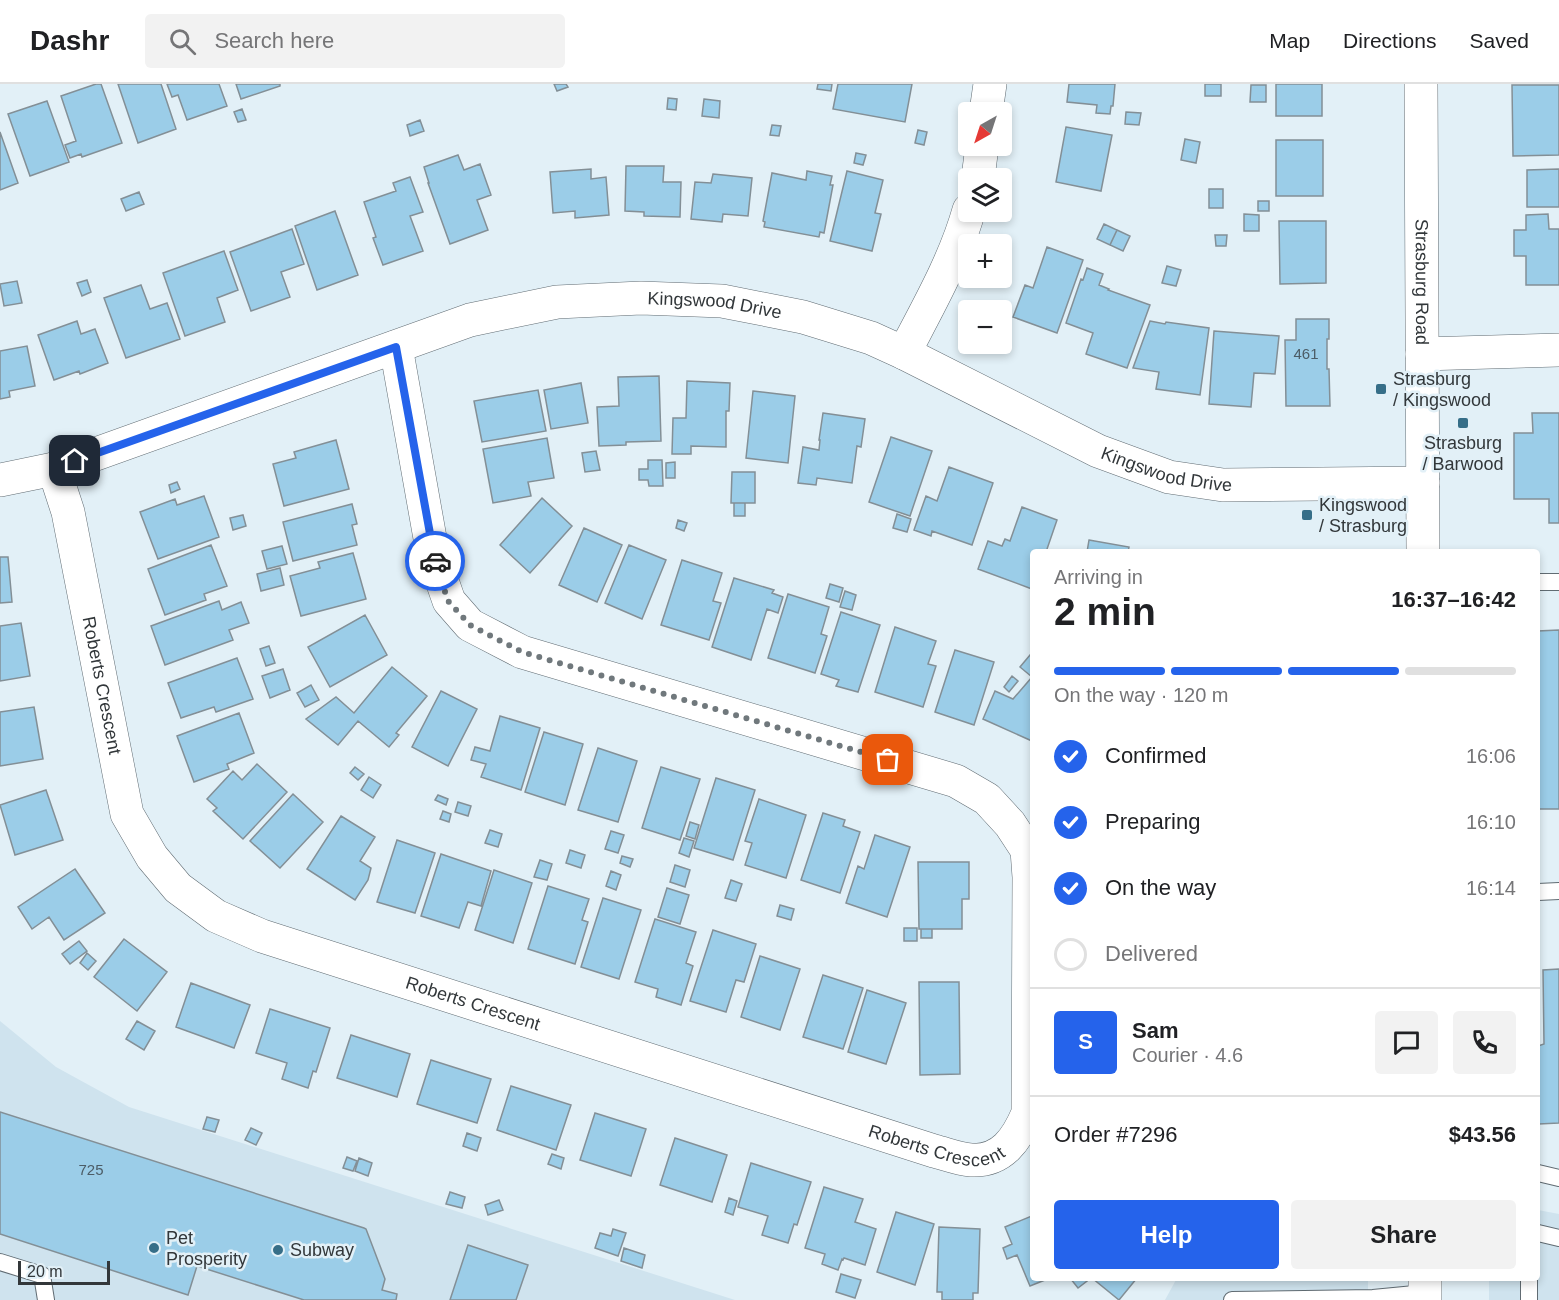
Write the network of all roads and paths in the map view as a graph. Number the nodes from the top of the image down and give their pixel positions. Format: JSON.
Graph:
{"nodes":[{"id":1,"x":990,"y":84,"type":"edge"},
{"id":2,"x":1421,"y":84,"type":"edge"},
{"id":3,"x":988,"y":102,"type":"edge"},
{"id":4,"x":966,"y":222,"type":"edge"},
{"id":5,"x":396,"y":347,"type":"junction"},
{"id":6,"x":1559,"y":350,"type":"edge"},
{"id":7,"x":904,"y":353,"type":"junction"},
{"id":8,"x":1422,"y":354,"type":"junction"},
{"id":9,"x":54,"y":469,"type":"junction"},
{"id":10,"x":0,"y":480,"type":"edge"},
{"id":11,"x":1422,"y":483,"type":"junction"},
{"id":12,"x":1423,"y":549,"type":"edge"},
{"id":13,"x":1540,"y":582,"type":"edge"},
{"id":14,"x":1559,"y":582,"type":"edge"},
{"id":15,"x":1559,"y":891,"type":"edge"},
{"id":16,"x":1540,"y":892,"type":"edge"},
{"id":17,"x":1540,"y":1173,"type":"edge"},
{"id":18,"x":1559,"y":1178,"type":"edge"},
{"id":19,"x":1540,"y":1233,"type":"edge"},
{"id":20,"x":1559,"y":1238,"type":"edge"},
{"id":21,"x":0,"y":1262,"type":"edge"},
{"id":22,"x":1529,"y":1281,"type":"edge"},
{"id":23,"x":1425,"y":1290,"type":"edge"},
{"id":24,"x":1343,"y":1299,"type":"edge"},
{"id":25,"x":46,"y":1300,"type":"edge"},
{"id":26,"x":1232,"y":1300,"type":"edge"},
{"id":27,"x":1528,"y":1300,"type":"edge"}],
"edges":[{"from":1,"to":3,"type":"street"},
{"from":2,"to":8,"type":"street","name":"Strasburg Road"},
{"from":4,"to":7,"type":"street"},
{"from":5,"to":7,"type":"street","name":"Kingswood Drive"},
{"from":5,"to":9,"type":"street","name":"Kingswood Drive"},
{"from":5,"to":9,"type":"street","name":"Roberts Crescent"},
{"from":6,"to":8,"type":"street"},
{"from":7,"to":11,"type":"street","name":"Kingswood Drive"},
{"from":8,"to":11,"type":"street","name":"Strasburg Road"},
{"from":9,"to":10,"type":"street","name":"Kingswood Drive"},
{"from":11,"to":12,"type":"street","name":"Strasburg Road"},
{"from":13,"to":14,"type":"lane"},
{"from":15,"to":16,"type":"lane"},
{"from":17,"to":18,"type":"lane"},
{"from":19,"to":20,"type":"lane"},
{"from":21,"to":25,"type":"lane"},
{"from":22,"to":27,"type":"lane"},
{"from":23,"to":24,"type":"lane"},
{"from":24,"to":26,"type":"lane"}]}
